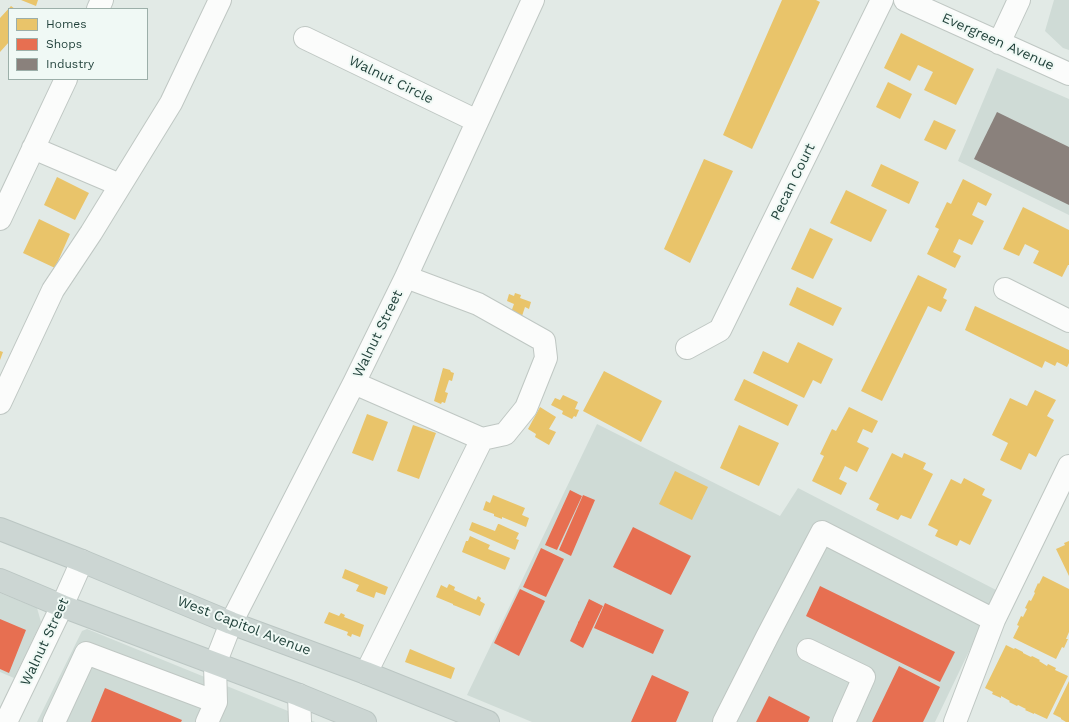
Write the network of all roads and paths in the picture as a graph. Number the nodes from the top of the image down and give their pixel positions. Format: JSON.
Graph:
{"nodes":[{"id":1,"x":220,"y":0,"type":"edge"},
{"id":2,"x":533,"y":0,"type":"edge"},
{"id":3,"x":882,"y":0,"type":"edge"},
{"id":4,"x":905,"y":0,"type":"edge"},
{"id":5,"x":1019,"y":0,"type":"edge"},
{"id":6,"x":305,"y":38,"type":"dead end"},
{"id":7,"x":999,"y":43,"type":"junction"},
{"id":8,"x":1069,"y":74,"type":"edge"},
{"id":9,"x":66,"y":80,"type":"edge"},
{"id":10,"x":477,"y":121,"type":"junction"},
{"id":11,"x":33,"y":148,"type":"junction"},
{"id":12,"x":120,"y":186,"type":"junction"},
{"id":13,"x":0,"y":219,"type":"edge"},
{"id":14,"x":406,"y":277,"type":"junction"},
{"id":15,"x":1005,"y":289,"type":"dead end"},
{"id":16,"x":1069,"y":321,"type":"edge"},
{"id":17,"x":687,"y":348,"type":"dead end"},
{"id":18,"x":354,"y":383,"type":"junction"},
{"id":19,"x":0,"y":403,"type":"edge"},
{"id":20,"x":482,"y":439,"type":"junction"},
{"id":21,"x":1069,"y":466,"type":"edge"},
{"id":22,"x":0,"y":529,"type":"edge"},
{"id":23,"x":82,"y":561,"type":"junction"},
{"id":24,"x":0,"y":580,"type":"edge"},
{"id":25,"x":62,"y":606,"type":"junction"},
{"id":26,"x":994,"y":620,"type":"junction"},
{"id":27,"x":232,"y":623,"type":"junction"},
{"id":28,"x":808,"y":650,"type":"dead end"},
{"id":29,"x":215,"y":664,"type":"junction"},
{"id":30,"x":366,"y":673,"type":"junction"},
{"id":31,"x":299,"y":695,"type":"junction"},
{"id":32,"x":216,"y":702,"type":"junction"},
{"id":33,"x":7,"y":722,"type":"edge"},
{"id":34,"x":54,"y":722,"type":"edge"},
{"id":35,"x":207,"y":722,"type":"edge"},
{"id":36,"x":300,"y":722,"type":"edge"},
{"id":37,"x":365,"y":722,"type":"edge"},
{"id":38,"x":488,"y":722,"type":"edge"},
{"id":39,"x":724,"y":722,"type":"edge"},
{"id":40,"x":844,"y":722,"type":"edge"},
{"id":41,"x":955,"y":722,"type":"edge"}],
"edges":[{"from":1,"to":12,"type":"street"},
{"from":2,"to":10,"type":"street","name":"Walnut Street"},
{"from":3,"to":17,"type":"street","name":"Pecan Court"},
{"from":4,"to":7,"type":"street","name":"Evergreen Avenue"},
{"from":5,"to":7,"type":"street"},
{"from":6,"to":10,"type":"street","name":"Walnut Circle"},
{"from":7,"to":8,"type":"street","name":"Evergreen Avenue"},
{"from":9,"to":11,"type":"street"},
{"from":10,"to":14,"type":"street","name":"Walnut Street"},
{"from":11,"to":12,"type":"street"},
{"from":11,"to":13,"type":"street"},
{"from":12,"to":19,"type":"street"},
{"from":14,"to":18,"type":"street","name":"Walnut Street"},
{"from":14,"to":20,"type":"street"},
{"from":15,"to":16,"type":"street"},
{"from":18,"to":20,"type":"street"},
{"from":18,"to":27,"type":"street","name":"Walnut Street"},
{"from":20,"to":30,"type":"street"},
{"from":21,"to":26,"type":"street"},
{"from":22,"to":23,"type":"main road","name":"West Capitol Avenue"},
{"from":23,"to":25,"type":"street","name":"Walnut Street"},
{"from":23,"to":27,"type":"main road","name":"West Capitol Avenue"},
{"from":24,"to":25,"type":"main road"},
{"from":25,"to":29,"type":"main road"},
{"from":25,"to":33,"type":"street","name":"Walnut Street"},
{"from":26,"to":39,"type":"street"},
{"from":26,"to":41,"type":"street"},
{"from":27,"to":29,"type":"street","name":"Walnut Street"},
{"from":27,"to":30,"type":"main road","name":"West Capitol Avenue"},
{"from":28,"to":40,"type":"street"},
{"from":29,"to":31,"type":"main road"},
{"from":29,"to":32,"type":"street"},
{"from":30,"to":38,"type":"main road","name":"West Capitol Avenue"},
{"from":31,"to":36,"type":"street"},
{"from":31,"to":37,"type":"main road"},
{"from":32,"to":34,"type":"street"},
{"from":32,"to":35,"type":"street"}]}
